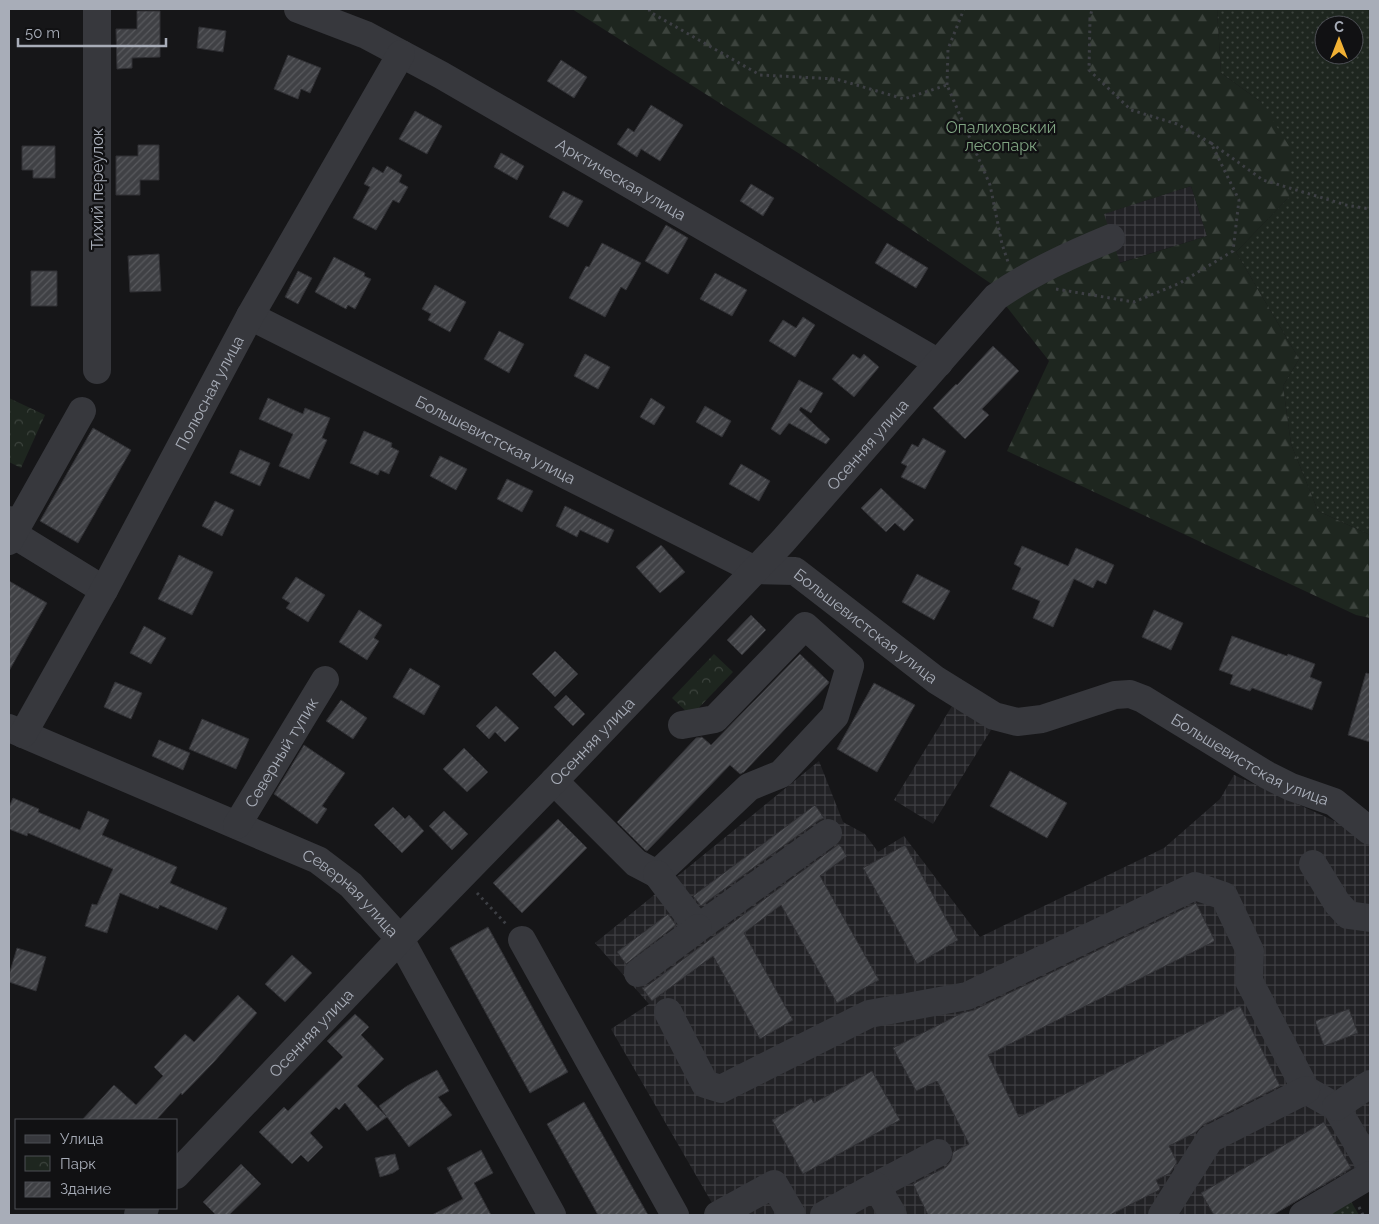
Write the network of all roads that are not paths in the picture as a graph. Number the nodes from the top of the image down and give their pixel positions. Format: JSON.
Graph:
{"nodes":[{"id":1,"x":97,"y":9,"type":"edge"},
{"id":2,"x":298,"y":9,"type":"edge"},
{"id":3,"x":401,"y":54,"type":"junction"},
{"id":4,"x":1111,"y":238,"type":"dead end"},
{"id":5,"x":250,"y":316,"type":"junction"},
{"id":6,"x":939,"y":363,"type":"junction"},
{"id":7,"x":97,"y":370,"type":"dead end"},
{"id":8,"x":82,"y":411,"type":"dead end"},
{"id":9,"x":10,"y":532,"type":"edge"},
{"id":10,"x":755,"y":570,"type":"junction"},
{"id":11,"x":104,"y":590,"type":"junction"},
{"id":12,"x":831,"y":599,"type":"junction"},
{"id":13,"x":805,"y":626,"type":"junction"},
{"id":14,"x":325,"y":680,"type":"dead end"},
{"id":15,"x":682,"y":725,"type":"dead end"},
{"id":16,"x":16,"y":731,"type":"edge"},
{"id":17,"x":554,"y":781,"type":"junction"},
{"id":18,"x":237,"y":825,"type":"junction"},
{"id":19,"x":1370,"y":831,"type":"edge"},
{"id":20,"x":828,"y":833,"type":"dead end"},
{"id":21,"x":1313,"y":864,"type":"dead end"},
{"id":22,"x":657,"y":874,"type":"junction"},
{"id":23,"x":1370,"y":918,"type":"edge"},
{"id":24,"x":698,"y":928,"type":"junction"},
{"id":25,"x":400,"y":939,"type":"junction"},
{"id":26,"x":522,"y":940,"type":"road end"},
{"id":27,"x":638,"y":973,"type":"dead end"},
{"id":28,"x":668,"y":1012,"type":"dead end"},
{"id":29,"x":1370,"y":1084,"type":"edge"},
{"id":30,"x":1306,"y":1090,"type":"junction"},
{"id":31,"x":1336,"y":1108,"type":"junction"},
{"id":32,"x":938,"y":1153,"type":"dead end"},
{"id":33,"x":1370,"y":1165,"type":"edge"},
{"id":34,"x":178,"y":1173,"type":"edge"},
{"id":35,"x":1370,"y":1175,"type":"edge"},
{"id":36,"x":876,"y":1186,"type":"junction"},
{"id":37,"x":552,"y":1215,"type":"edge"},
{"id":38,"x":675,"y":1215,"type":"edge"},
{"id":39,"x":718,"y":1215,"type":"edge"},
{"id":40,"x":792,"y":1215,"type":"edge"},
{"id":41,"x":824,"y":1215,"type":"edge"},
{"id":42,"x":893,"y":1215,"type":"edge"},
{"id":43,"x":1162,"y":1215,"type":"edge"},
{"id":44,"x":1303,"y":1215,"type":"edge"}],
"edges":[{"from":1,"to":7,"type":"street","name":"Тихий переулок"},
{"from":2,"to":3,"type":"street","name":"Арктическая улица"},
{"from":3,"to":5,"type":"street","name":"Полюсная улица"},
{"from":3,"to":6,"type":"street","name":"Арктическая улица"},
{"from":4,"to":6,"type":"street","name":"Осенняя улица"},
{"from":5,"to":10,"type":"street","name":"Большевистская улица"},
{"from":5,"to":11,"type":"street","name":"Полюсная улица"},
{"from":6,"to":10,"type":"street","name":"Осенняя улица"},
{"from":8,"to":9,"type":"street"},
{"from":9,"to":11,"type":"street"},
{"from":10,"to":12,"type":"street","name":"Большевистская улица"},
{"from":10,"to":17,"type":"street","name":"Осенняя улица"},
{"from":11,"to":16,"type":"street","name":"Полюсная улица"},
{"from":12,"to":13,"type":"street"},
{"from":12,"to":19,"type":"street","name":"Большевистская улица"},
{"from":13,"to":15,"type":"street"},
{"from":13,"to":22,"type":"street"},
{"from":14,"to":18,"type":"street","name":"Северный тупик"},
{"from":16,"to":18,"type":"street","name":"Северная улица"},
{"from":17,"to":22,"type":"street"},
{"from":17,"to":25,"type":"street","name":"Осенняя улица"},
{"from":18,"to":25,"type":"street","name":"Северная улица"},
{"from":20,"to":24,"type":"street"},
{"from":21,"to":23,"type":"street"},
{"from":22,"to":24,"type":"street"},
{"from":24,"to":27,"type":"street"},
{"from":25,"to":34,"type":"street","name":"Осенняя улица"},
{"from":25,"to":37,"type":"street","name":"Северная улица"},
{"from":26,"to":38,"type":"street"},
{"from":28,"to":30,"type":"street"},
{"from":29,"to":31,"type":"street"},
{"from":30,"to":31,"type":"street"},
{"from":30,"to":43,"type":"street"},
{"from":31,"to":33,"type":"street"},
{"from":32,"to":36,"type":"street"},
{"from":35,"to":44,"type":"street"},
{"from":36,"to":41,"type":"street"},
{"from":36,"to":42,"type":"street"},
{"from":39,"to":40,"type":"street"}]}
